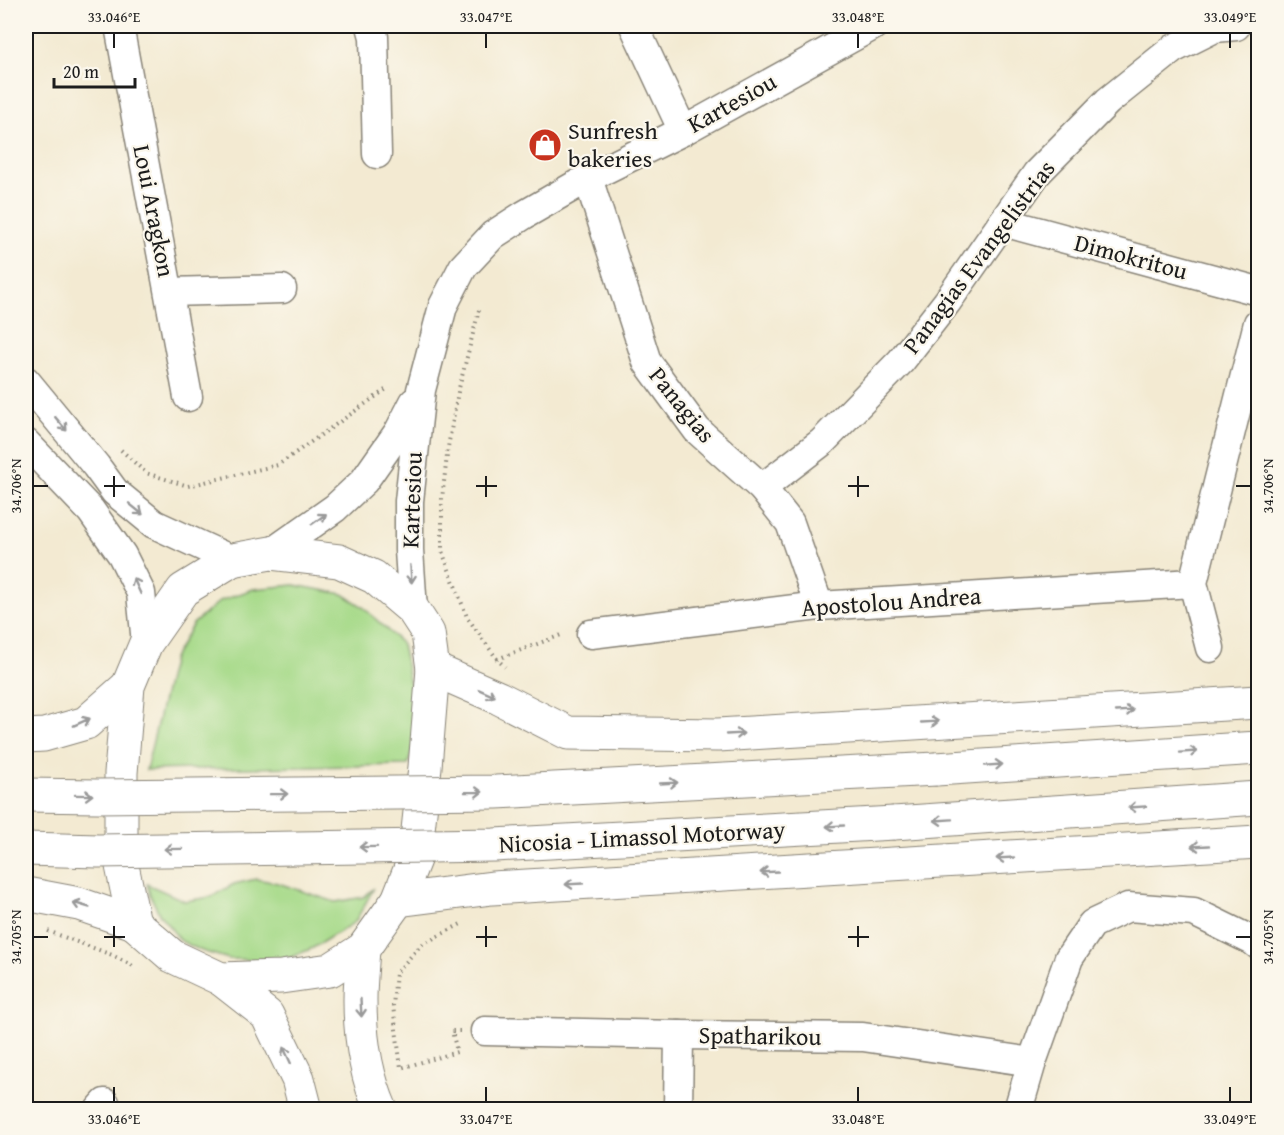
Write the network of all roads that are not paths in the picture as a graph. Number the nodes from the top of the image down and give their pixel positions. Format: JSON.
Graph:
{"nodes":[{"id":1,"x":119,"y":26,"type":"edge"},
{"id":2,"x":371,"y":26,"type":"edge"},
{"id":3,"x":634,"y":26,"type":"edge"},
{"id":4,"x":873,"y":26,"type":"edge"},
{"id":5,"x":1222,"y":26,"type":"edge"},
{"id":6,"x":683,"y":131,"type":"junction"},
{"id":7,"x":377,"y":154,"type":"dead end"},
{"id":8,"x":588,"y":178,"type":"junction"},
{"id":9,"x":1003,"y":222,"type":"junction"},
{"id":10,"x":282,"y":289,"type":"dead end"},
{"id":11,"x":1258,"y":291,"type":"edge"},
{"id":12,"x":169,"y":292,"type":"junction"},
{"id":13,"x":1258,"y":323,"type":"edge"},
{"id":14,"x":26,"y":381,"type":"edge"},
{"id":15,"x":422,"y":387,"type":"junction"},
{"id":16,"x":188,"y":397,"type":"dead end"},
{"id":17,"x":26,"y":442,"type":"edge"},
{"id":18,"x":762,"y":488,"type":"junction"},
{"id":19,"x":271,"y":553,"type":"junction"},
{"id":20,"x":232,"y":560,"type":"junction"},
{"id":21,"x":1193,"y":582,"type":"junction"},
{"id":22,"x":819,"y":606,"type":"junction"},
{"id":23,"x":413,"y":610,"type":"junction"},
{"id":24,"x":591,"y":634,"type":"road end"},
{"id":25,"x":146,"y":643,"type":"junction"},
{"id":26,"x":1210,"y":648,"type":"dead end"},
{"id":27,"x":433,"y":669,"type":"junction"},
{"id":28,"x":128,"y":686,"type":"junction"},
{"id":29,"x":1258,"y":702,"type":"edge"},
{"id":30,"x":26,"y":736,"type":"edge"},
{"id":31,"x":1258,"y":748,"type":"edge"},
{"id":32,"x":26,"y":795,"type":"edge"},
{"id":33,"x":1258,"y":798,"type":"edge"},
{"id":34,"x":1258,"y":842,"type":"edge"},
{"id":35,"x":26,"y":849,"type":"edge"},
{"id":36,"x":26,"y":894,"type":"edge"},
{"id":37,"x":398,"y":900,"type":"junction"},
{"id":38,"x":134,"y":923,"type":"junction"},
{"id":39,"x":1258,"y":945,"type":"edge"},
{"id":40,"x":363,"y":949,"type":"junction"},
{"id":41,"x":222,"y":979,"type":"junction"},
{"id":42,"x":485,"y":1031,"type":"dead end"},
{"id":43,"x":679,"y":1035,"type":"junction"},
{"id":44,"x":1032,"y":1062,"type":"junction"},
{"id":45,"x":306,"y":1110,"type":"edge"},
{"id":46,"x":381,"y":1110,"type":"edge"},
{"id":47,"x":678,"y":1110,"type":"edge"},
{"id":48,"x":1018,"y":1110,"type":"edge"}],
"edges":[{"from":1,"to":12,"type":"street","name":"Loui Aragkon"},
{"from":2,"to":7,"type":"street"},
{"from":3,"to":6,"type":"street"},
{"from":4,"to":6,"type":"street","name":"Kartesiou"},
{"from":5,"to":9,"type":"street","name":"Panagias Evangelistrias"},
{"from":6,"to":8,"type":"street","name":"Kartesiou"},
{"from":8,"to":15,"type":"street","name":"Kartesiou"},
{"from":8,"to":18,"type":"street","name":"Panagias"},
{"from":9,"to":11,"type":"street","name":"Dimokritou"},
{"from":9,"to":18,"type":"street","name":"Panagias Evangelistrias"},
{"from":10,"to":12,"type":"street"},
{"from":12,"to":16,"type":"street","name":"Loui Aragkon"},
{"from":13,"to":21,"type":"street"},
{"from":14,"to":20,"type":"street","one_way":true},
{"from":19,"to":15,"type":"street","name":"Kartesiou","one_way":true},
{"from":15,"to":23,"type":"street","name":"Kartesiou","one_way":true},
{"from":25,"to":17,"type":"street","one_way":true},
{"from":18,"to":22,"type":"street","name":"Panagias"},
{"from":19,"to":20,"type":"main road"},
{"from":19,"to":23,"type":"main road"},
{"from":20,"to":25,"type":"main road"},
{"from":21,"to":22,"type":"street","name":"Apostolou Andrea"},
{"from":21,"to":26,"type":"street"},
{"from":22,"to":24,"type":"street","name":"Apostolou Andrea"},
{"from":23,"to":27,"type":"main road"},
{"from":25,"to":28,"type":"main road"},
{"from":27,"to":29,"type":"main road","one_way":true},
{"from":27,"to":37,"type":"main road"},
{"from":30,"to":28,"type":"main road","one_way":true},
{"from":28,"to":38,"type":"main road"},
{"from":32,"to":31,"type":"main road","one_way":true,"bridge":true},
{"from":33,"to":35,"type":"main road","name":"Nicosia - Limassol Motorway","one_way":true,"bridge":true},
{"from":34,"to":37,"type":"main road","one_way":true},
{"from":38,"to":36,"type":"main road","one_way":true},
{"from":37,"to":40,"type":"main road"},
{"from":38,"to":41,"type":"main road"},
{"from":39,"to":44,"type":"street"},
{"from":40,"to":41,"type":"main road"},
{"from":40,"to":46,"type":"main road","one_way":true},
{"from":45,"to":41,"type":"main road","one_way":true},
{"from":42,"to":43,"type":"street","name":"Spatharikou"},
{"from":43,"to":44,"type":"street","name":"Spatharikou"},
{"from":43,"to":47,"type":"street"},
{"from":44,"to":48,"type":"street"}]}
